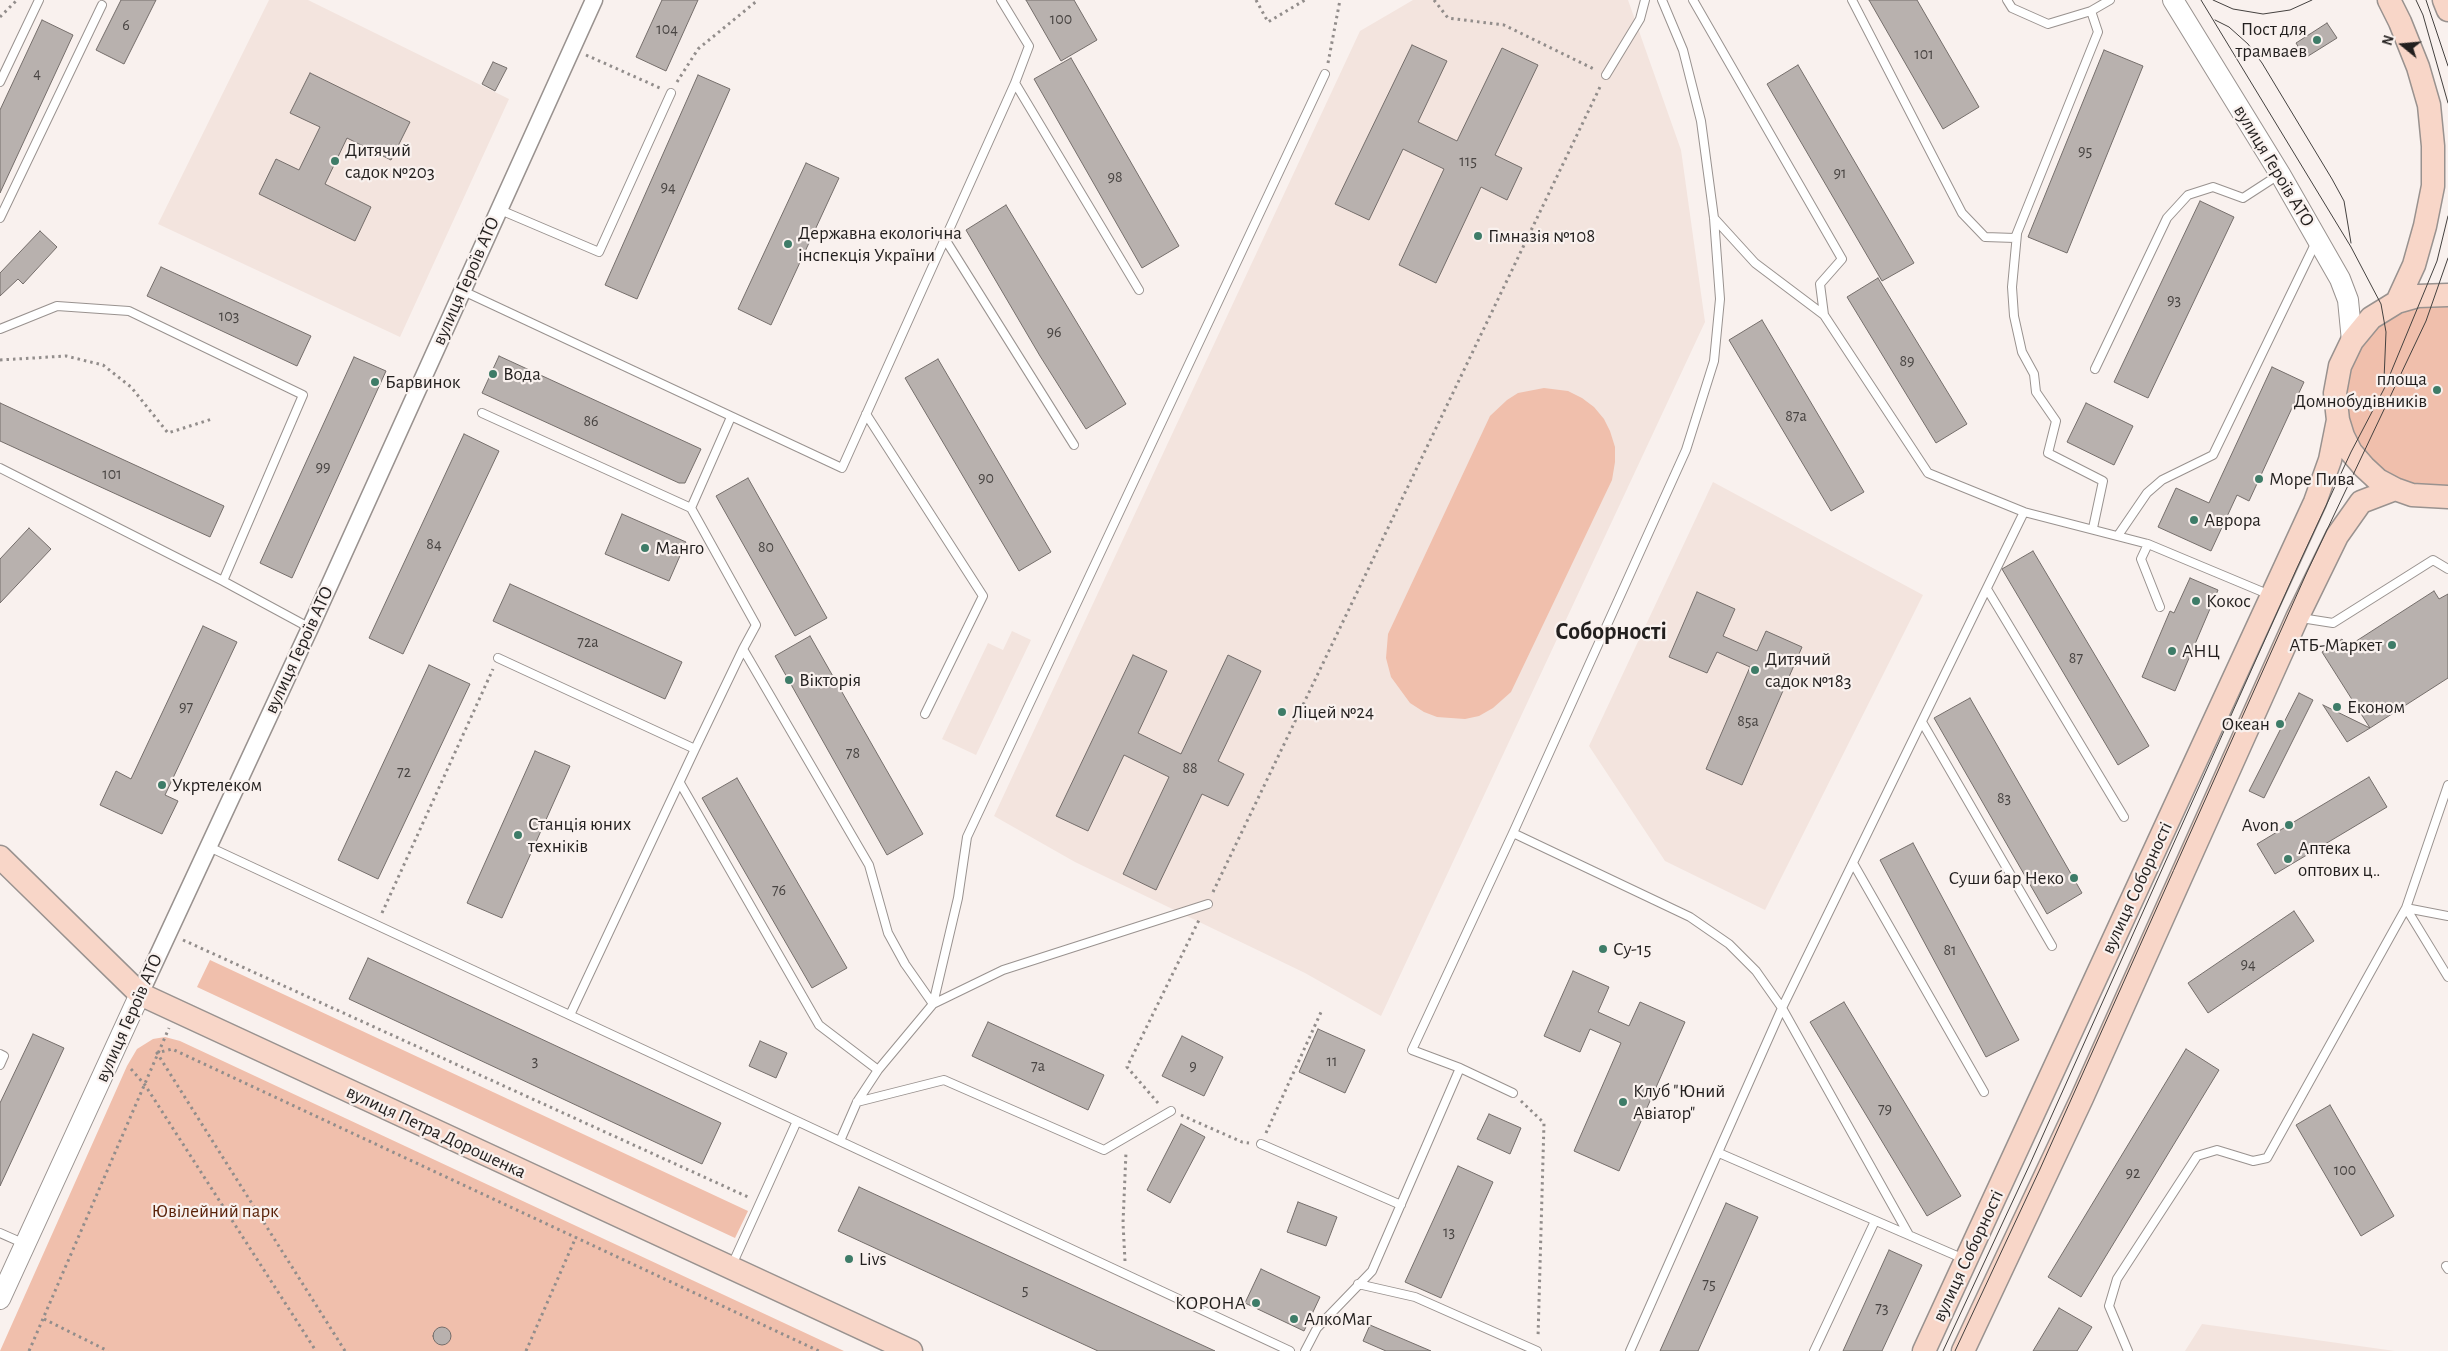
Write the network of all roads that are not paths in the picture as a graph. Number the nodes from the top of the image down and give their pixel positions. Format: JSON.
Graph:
{"nodes":[{"id":1,"x":39,"y":0,"type":"edge"},
{"id":2,"x":594,"y":0,"type":"edge"},
{"id":3,"x":1001,"y":0,"type":"edge"},
{"id":4,"x":1645,"y":0,"type":"edge"},
{"id":5,"x":1662,"y":0,"type":"edge"},
{"id":6,"x":1693,"y":0,"type":"edge"},
{"id":7,"x":1852,"y":0,"type":"edge"},
{"id":8,"x":2007,"y":0,"type":"edge"},
{"id":9,"x":2110,"y":0,"type":"edge"},
{"id":10,"x":2173,"y":0,"type":"edge"},
{"id":11,"x":2388,"y":0,"type":"edge"},
{"id":12,"x":2444,"y":0,"type":"edge"},
{"id":13,"x":102,"y":5,"type":"dead end"},
{"id":14,"x":2448,"y":10,"type":"edge"},
{"id":15,"x":2091,"y":11,"type":"junction"},
{"id":16,"x":1325,"y":74,"type":"road end"},
{"id":17,"x":1606,"y":75,"type":"road end"},
{"id":18,"x":0,"y":82,"type":"edge"},
{"id":19,"x":1016,"y":83,"type":"junction"},
{"id":20,"x":671,"y":93,"type":"road end"},
{"id":21,"x":2280,"y":174,"type":"junction"},
{"id":22,"x":498,"y":210,"type":"junction"},
{"id":23,"x":0,"y":218,"type":"edge"},
{"id":24,"x":1714,"y":218,"type":"junction"},
{"id":25,"x":2017,"y":234,"type":"junction"},
{"id":26,"x":945,"y":239,"type":"junction"},
{"id":27,"x":2317,"y":240,"type":"junction"},
{"id":28,"x":461,"y":290,"type":"junction"},
{"id":29,"x":1139,"y":290,"type":"dead end"},
{"id":30,"x":2448,"y":295,"type":"edge"},
{"id":31,"x":2397,"y":302,"type":"junction"},
{"id":32,"x":1824,"y":314,"type":"junction"},
{"id":33,"x":0,"y":329,"type":"edge"},
{"id":34,"x":2352,"y":341,"type":"junction"},
{"id":35,"x":2095,"y":369,"type":"dead end"},
{"id":36,"x":482,"y":413,"type":"dead end"},
{"id":37,"x":866,"y":414,"type":"junction"},
{"id":38,"x":731,"y":417,"type":"junction"},
{"id":39,"x":2338,"y":420,"type":"junction"},
{"id":40,"x":1074,"y":445,"type":"dead end"},
{"id":41,"x":0,"y":468,"type":"edge"},
{"id":42,"x":2395,"y":489,"type":"junction"},
{"id":43,"x":2448,"y":497,"type":"edge"},
{"id":44,"x":691,"y":508,"type":"junction"},
{"id":45,"x":2024,"y":512,"type":"junction"},
{"id":46,"x":2093,"y":528,"type":"junction"},
{"id":47,"x":2119,"y":534,"type":"junction"},
{"id":48,"x":2148,"y":544,"type":"junction"},
{"id":49,"x":2448,"y":569,"type":"edge"},
{"id":50,"x":222,"y":581,"type":"junction"},
{"id":51,"x":1987,"y":589,"type":"junction"},
{"id":52,"x":2272,"y":596,"type":"junction"},
{"id":53,"x":2160,"y":606,"type":"dead end"},
{"id":54,"x":2297,"y":618,"type":"junction"},
{"id":55,"x":310,"y":628,"type":"junction"},
{"id":56,"x":743,"y":649,"type":"junction"},
{"id":57,"x":498,"y":658,"type":"road end"},
{"id":58,"x":925,"y":714,"type":"dead end"},
{"id":59,"x":1922,"y":722,"type":"junction"},
{"id":60,"x":695,"y":749,"type":"junction"},
{"id":61,"x":680,"y":783,"type":"junction"},
{"id":62,"x":2448,"y":784,"type":"edge"},
{"id":63,"x":2124,"y":816,"type":"dead end"},
{"id":64,"x":1513,"y":833,"type":"junction"},
{"id":65,"x":207,"y":846,"type":"junction"},
{"id":66,"x":0,"y":857,"type":"edge"},
{"id":67,"x":1853,"y":863,"type":"junction"},
{"id":68,"x":1208,"y":904,"type":"road end"},
{"id":69,"x":2406,"y":908,"type":"junction"},
{"id":70,"x":2448,"y":916,"type":"edge"},
{"id":71,"x":2052,"y":946,"type":"dead end"},
{"id":72,"x":2448,"y":977,"type":"edge"},
{"id":73,"x":140,"y":994,"type":"junction"},
{"id":74,"x":933,"y":1004,"type":"junction"},
{"id":75,"x":1782,"y":1008,"type":"junction"},
{"id":76,"x":570,"y":1015,"type":"junction"},
{"id":77,"x":0,"y":1054,"type":"edge"},
{"id":78,"x":0,"y":1065,"type":"edge"},
{"id":79,"x":1460,"y":1068,"type":"junction"},
{"id":80,"x":878,"y":1070,"type":"junction"},
{"id":81,"x":1984,"y":1092,"type":"dead end"},
{"id":82,"x":1513,"y":1093,"type":"road end"},
{"id":83,"x":857,"y":1102,"type":"junction"},
{"id":84,"x":1171,"y":1111,"type":"road end"},
{"id":85,"x":797,"y":1121,"type":"junction"},
{"id":86,"x":840,"y":1141,"type":"junction"},
{"id":87,"x":1260,"y":1144,"type":"road end"},
{"id":88,"x":1719,"y":1153,"type":"junction"},
{"id":89,"x":1401,"y":1205,"type":"junction"},
{"id":90,"x":1875,"y":1221,"type":"junction"},
{"id":91,"x":0,"y":1232,"type":"edge"},
{"id":92,"x":1909,"y":1235,"type":"junction"},
{"id":93,"x":25,"y":1244,"type":"junction"},
{"id":94,"x":1966,"y":1260,"type":"junction"},
{"id":95,"x":731,"y":1268,"type":"junction"},
{"id":96,"x":1358,"y":1284,"type":"junction"},
{"id":97,"x":0,"y":1299,"type":"edge"},
{"id":98,"x":911,"y":1351,"type":"edge"},
{"id":99,"x":1290,"y":1351,"type":"edge"},
{"id":100,"x":1305,"y":1351,"type":"edge"},
{"id":101,"x":1537,"y":1351,"type":"edge"},
{"id":102,"x":1630,"y":1351,"type":"edge"},
{"id":103,"x":1814,"y":1351,"type":"edge"},
{"id":104,"x":1924,"y":1351,"type":"edge"},
{"id":105,"x":1963,"y":1351,"type":"edge"},
{"id":106,"x":2128,"y":1351,"type":"edge"}],
"edges":[{"from":1,"to":18,"type":"lane"},
{"from":2,"to":22,"type":"street","name":"вулиця Героїв АТО"},
{"from":3,"to":19,"type":"lane"},
{"from":4,"to":17,"type":"lane"},
{"from":5,"to":24,"type":"lane"},
{"from":6,"to":32,"type":"lane"},
{"from":7,"to":25,"type":"lane"},
{"from":8,"to":15,"type":"lane"},
{"from":9,"to":15,"type":"lane"},
{"from":10,"to":21,"type":"street","name":"вулиця Героїв АТО"},
{"from":11,"to":31,"type":"main road"},
{"from":12,"to":14,"type":"main road"},
{"from":13,"to":23,"type":"lane"},
{"from":15,"to":25,"type":"lane"},
{"from":16,"to":74,"type":"lane"},
{"from":19,"to":26,"type":"lane"},
{"from":19,"to":29,"type":"lane"},
{"from":20,"to":22,"type":"lane"},
{"from":21,"to":27,"type":"street","name":"вулиця Героїв АТО"},
{"from":21,"to":35,"type":"lane"},
{"from":22,"to":28,"type":"street","name":"вулиця Героїв АТО"},
{"from":24,"to":32,"type":"lane"},
{"from":24,"to":64,"type":"lane"},
{"from":25,"to":46,"type":"lane"},
{"from":26,"to":37,"type":"lane"},
{"from":26,"to":40,"type":"lane"},
{"from":27,"to":34,"type":"street","name":"вулиця Героїв АТО"},
{"from":27,"to":47,"type":"lane"},
{"from":28,"to":38,"type":"lane"},
{"from":28,"to":55,"type":"street","name":"вулиця Героїв АТО"},
{"from":30,"to":31,"type":"main road"},
{"from":31,"to":34,"type":"main road"},
{"from":32,"to":45,"type":"lane"},
{"from":33,"to":50,"type":"lane"},
{"from":34,"to":39,"type":"main road"},
{"from":36,"to":44,"type":"lane"},
{"from":37,"to":38,"type":"lane"},
{"from":37,"to":58,"type":"lane"},
{"from":38,"to":44,"type":"lane"},
{"from":39,"to":42,"type":"main road"},
{"from":39,"to":52,"type":"main road","name":"вулиця Соборності"},
{"from":41,"to":50,"type":"lane"},
{"from":42,"to":43,"type":"main road"},
{"from":42,"to":54,"type":"main road","name":"вулиця Соборності"},
{"from":44,"to":56,"type":"lane"},
{"from":45,"to":46,"type":"lane"},
{"from":45,"to":51,"type":"lane"},
{"from":46,"to":47,"type":"lane"},
{"from":47,"to":48,"type":"lane"},
{"from":48,"to":52,"type":"lane"},
{"from":48,"to":53,"type":"lane"},
{"from":49,"to":54,"type":"lane"},
{"from":50,"to":55,"type":"lane"},
{"from":51,"to":59,"type":"lane"},
{"from":51,"to":63,"type":"lane"},
{"from":52,"to":94,"type":"main road","name":"вулиця Соборності"},
{"from":54,"to":105,"type":"main road","name":"вулиця Соборності"},
{"from":55,"to":65,"type":"street","name":"вулиця Героїв АТО"},
{"from":56,"to":60,"type":"lane"},
{"from":56,"to":74,"type":"lane"},
{"from":57,"to":60,"type":"lane"},
{"from":59,"to":67,"type":"lane"},
{"from":59,"to":71,"type":"lane"},
{"from":60,"to":61,"type":"lane"},
{"from":61,"to":76,"type":"lane"},
{"from":61,"to":80,"type":"lane"},
{"from":62,"to":69,"type":"lane"},
{"from":64,"to":75,"type":"lane"},
{"from":64,"to":79,"type":"lane"},
{"from":65,"to":73,"type":"street","name":"вулиця Героїв АТО"},
{"from":65,"to":76,"type":"lane"},
{"from":66,"to":73,"type":"main road","name":"вулиця Петра Дорошенка"},
{"from":67,"to":75,"type":"lane"},
{"from":67,"to":81,"type":"lane"},
{"from":68,"to":74,"type":"lane"},
{"from":69,"to":70,"type":"lane"},
{"from":69,"to":72,"type":"lane"},
{"from":69,"to":106,"type":"lane"},
{"from":73,"to":93,"type":"street","name":"вулиця Героїв АТО"},
{"from":73,"to":95,"type":"main road","name":"вулиця Петра Дорошенка"},
{"from":74,"to":80,"type":"lane"},
{"from":75,"to":88,"type":"lane"},
{"from":75,"to":92,"type":"lane"},
{"from":76,"to":85,"type":"lane"},
{"from":77,"to":78,"type":"lane"},
{"from":79,"to":82,"type":"lane"},
{"from":79,"to":89,"type":"lane"},
{"from":80,"to":83,"type":"lane"},
{"from":83,"to":84,"type":"lane"},
{"from":83,"to":86,"type":"lane"},
{"from":85,"to":86,"type":"lane"},
{"from":85,"to":95,"type":"lane"},
{"from":86,"to":99,"type":"lane"},
{"from":87,"to":89,"type":"lane"},
{"from":88,"to":90,"type":"lane"},
{"from":88,"to":102,"type":"lane"},
{"from":89,"to":96,"type":"lane"},
{"from":90,"to":92,"type":"lane"},
{"from":90,"to":103,"type":"lane"},
{"from":91,"to":93,"type":"lane"},
{"from":92,"to":94,"type":"lane"},
{"from":93,"to":97,"type":"street","name":"вулиця Героїв АТО"},
{"from":94,"to":104,"type":"main road","name":"вулиця Соборності"},
{"from":95,"to":98,"type":"main road","name":"вулиця Петра Дорошенка"},
{"from":96,"to":100,"type":"lane"},
{"from":96,"to":101,"type":"lane"}]}
